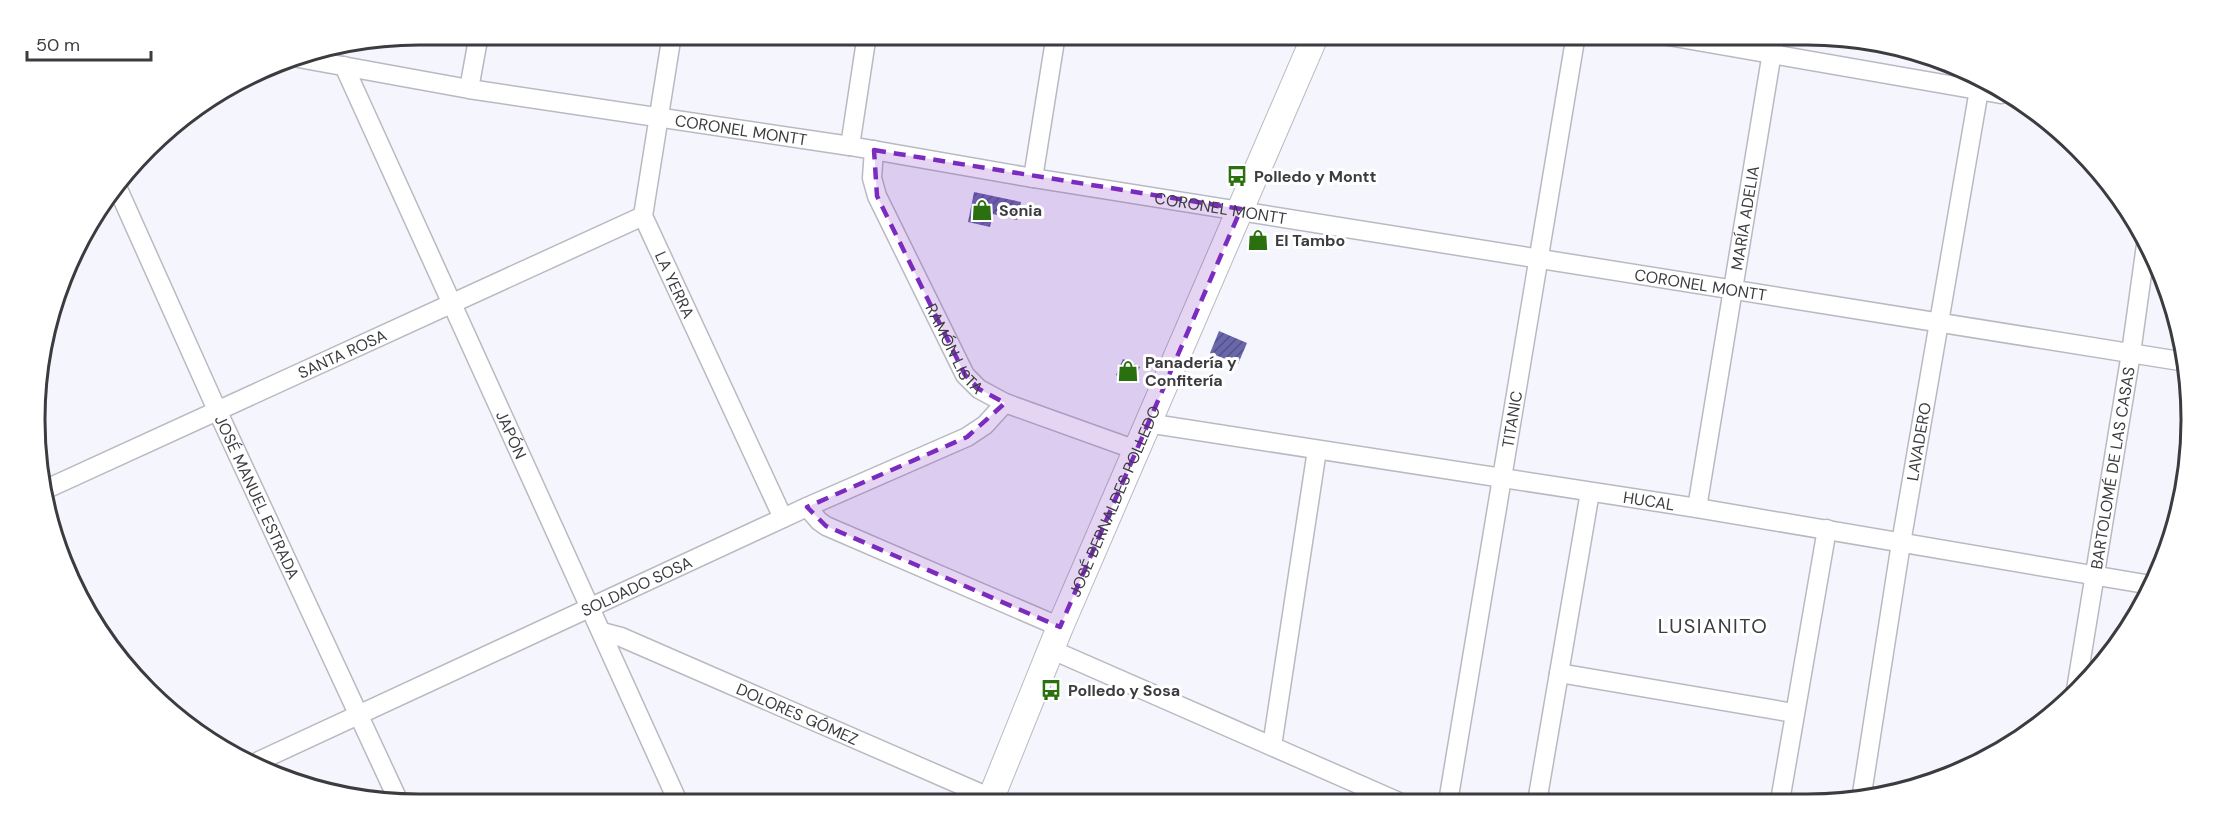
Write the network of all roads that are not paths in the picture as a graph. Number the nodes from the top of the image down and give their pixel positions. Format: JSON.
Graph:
{"nodes":[{"id":1,"x":477,"y":45,"type":"edge"},
{"id":2,"x":670,"y":45,"type":"edge"},
{"id":3,"x":865,"y":45,"type":"edge"},
{"id":4,"x":1054,"y":45,"type":"edge"},
{"id":5,"x":1311,"y":45,"type":"edge"},
{"id":6,"x":1574,"y":45,"type":"edge"},
{"id":7,"x":1724,"y":45,"type":"edge"},
{"id":8,"x":1773,"y":45,"type":"edge"},
{"id":9,"x":1772,"y":53,"type":"junction"},
{"id":10,"x":314,"y":61,"type":"edge"},
{"id":11,"x":344,"y":66,"type":"junction"},
{"id":12,"x":1978,"y":87,"type":"edge"},
{"id":13,"x":1979,"y":87,"type":"edge"},
{"id":14,"x":469,"y":88,"type":"junction"},
{"id":15,"x":659,"y":117,"type":"junction"},
{"id":16,"x":850,"y":146,"type":"junction"},
{"id":17,"x":874,"y":150,"type":"junction"},
{"id":18,"x":1033,"y":177,"type":"junction"},
{"id":19,"x":120,"y":195,"type":"edge"},
{"id":20,"x":1241,"y":209,"type":"junction"},
{"id":21,"x":643,"y":216,"type":"junction"},
{"id":22,"x":1540,"y":259,"type":"junction"},
{"id":23,"x":2144,"y":259,"type":"edge"},
{"id":24,"x":1733,"y":289,"type":"junction"},
{"id":25,"x":452,"y":303,"type":"junction"},
{"id":26,"x":1939,"y":323,"type":"junction"},
{"id":27,"x":2131,"y":354,"type":"junction"},
{"id":28,"x":2176,"y":361,"type":"edge"},
{"id":29,"x":1005,"y":403,"type":"junction"},
{"id":30,"x":217,"y":410,"type":"junction"},
{"id":31,"x":1147,"y":423,"type":"junction"},
{"id":32,"x":1136,"y":450,"type":"junction"},
{"id":33,"x":1317,"y":450,"type":"junction"},
{"id":34,"x":1502,"y":479,"type":"junction"},
{"id":35,"x":51,"y":487,"type":"edge"},
{"id":36,"x":1590,"y":492,"type":"junction"},
{"id":37,"x":807,"y":507,"type":"junction"},
{"id":38,"x":1697,"y":508,"type":"junction"},
{"id":39,"x":783,"y":518,"type":"junction"},
{"id":40,"x":1827,"y":530,"type":"junction"},
{"id":41,"x":1901,"y":543,"type":"junction"},
{"id":42,"x":2095,"y":577,"type":"junction"},
{"id":43,"x":2143,"y":584,"type":"edge"},
{"id":44,"x":591,"y":607,"type":"junction"},
{"id":45,"x":602,"y":632,"type":"junction"},
{"id":46,"x":1055,"y":638,"type":"junction"},
{"id":47,"x":1559,"y":673,"type":"junction"},
{"id":48,"x":2078,"y":676,"type":"edge"},
{"id":49,"x":1794,"y":713,"type":"junction"},
{"id":50,"x":359,"y":716,"type":"junction"},
{"id":51,"x":1272,"y":746,"type":"junction"},
{"id":52,"x":264,"y":760,"type":"edge"},
{"id":53,"x":1863,"y":790,"type":"edge"},
{"id":54,"x":395,"y":793,"type":"edge"},
{"id":55,"x":675,"y":794,"type":"edge"},
{"id":56,"x":974,"y":794,"type":"edge"},
{"id":57,"x":993,"y":794,"type":"edge"},
{"id":58,"x":1381,"y":794,"type":"edge"},
{"id":59,"x":1449,"y":794,"type":"edge"},
{"id":60,"x":1538,"y":794,"type":"edge"},
{"id":61,"x":1781,"y":794,"type":"edge"}],
"edges":[{"from":1,"to":14,"type":"street"},
{"from":2,"to":15,"type":"street"},
{"from":3,"to":16,"type":"street"},
{"from":4,"to":18,"type":"street"},
{"from":5,"to":20,"type":"main road","name":"JOSÉ BERNALDES POLLEDO"},
{"from":6,"to":22,"type":"street","name":"TITANIC"},
{"from":7,"to":9,"type":"street"},
{"from":8,"to":9,"type":"street","name":"MARÍA ADELIA"},
{"from":9,"to":12,"type":"street"},
{"from":9,"to":24,"type":"street","name":"MARÍA ADELIA"},
{"from":10,"to":11,"type":"street","name":"CORONEL MONTT"},
{"from":11,"to":14,"type":"street","name":"CORONEL MONTT"},
{"from":11,"to":25,"type":"street","name":"JAPÓN"},
{"from":13,"to":26,"type":"street","name":"LAVADERO"},
{"from":14,"to":15,"type":"street","name":"CORONEL MONTT"},
{"from":15,"to":16,"type":"street","name":"CORONEL MONTT"},
{"from":15,"to":21,"type":"street"},
{"from":16,"to":17,"type":"street","name":"CORONEL MONTT"},
{"from":17,"to":18,"type":"street","name":"CORONEL MONTT"},
{"from":17,"to":29,"type":"street","name":"RAMÓN LISTA"},
{"from":18,"to":20,"type":"street","name":"CORONEL MONTT"},
{"from":19,"to":30,"type":"street","name":"JOSÉ MANUEL ESTRADA"},
{"from":20,"to":22,"type":"street","name":"CORONEL MONTT"},
{"from":20,"to":31,"type":"main road","name":"JOSÉ BERNALDES POLLEDO"},
{"from":21,"to":25,"type":"street","name":"SANTA ROSA"},
{"from":21,"to":39,"type":"street","name":"LA YERRA"},
{"from":22,"to":24,"type":"street","name":"CORONEL MONTT"},
{"from":22,"to":34,"type":"street","name":"TITANIC"},
{"from":23,"to":27,"type":"street","name":"BARTOLOMÉ DE LAS CASAS"},
{"from":24,"to":26,"type":"street","name":"CORONEL MONTT"},
{"from":24,"to":38,"type":"street","name":"MARÍA ADELIA"},
{"from":25,"to":30,"type":"street","name":"SANTA ROSA"},
{"from":25,"to":44,"type":"street","name":"JAPÓN"},
{"from":26,"to":27,"type":"street","name":"CORONEL MONTT"},
{"from":26,"to":41,"type":"street","name":"LAVADERO"},
{"from":27,"to":28,"type":"street","name":"CORONEL MONTT"},
{"from":27,"to":42,"type":"street","name":"BARTOLOMÉ DE LAS CASAS"},
{"from":29,"to":32,"type":"street","name":"RAMÓN LISTA"},
{"from":29,"to":37,"type":"street","name":"SOLDADO SOSA"},
{"from":30,"to":35,"type":"street","name":"SANTA ROSA"},
{"from":30,"to":50,"type":"street","name":"JOSÉ MANUEL ESTRADA"},
{"from":31,"to":32,"type":"main road","name":"JOSÉ BERNALDES POLLEDO"},
{"from":31,"to":33,"type":"street","name":"HUCAL"},
{"from":32,"to":46,"type":"main road","name":"JOSÉ BERNALDES POLLEDO"},
{"from":33,"to":34,"type":"street","name":"HUCAL"},
{"from":33,"to":51,"type":"street"},
{"from":34,"to":36,"type":"street","name":"HUCAL"},
{"from":34,"to":59,"type":"street","name":"TITANIC"},
{"from":36,"to":38,"type":"street","name":"HUCAL"},
{"from":36,"to":47,"type":"street"},
{"from":37,"to":39,"type":"street","name":"SOLDADO SOSA"},
{"from":37,"to":46,"type":"street"},
{"from":38,"to":40,"type":"street","name":"HUCAL"},
{"from":39,"to":44,"type":"street","name":"SOLDADO SOSA"},
{"from":40,"to":41,"type":"street","name":"HUCAL"},
{"from":40,"to":49,"type":"street"},
{"from":41,"to":42,"type":"street","name":"HUCAL"},
{"from":41,"to":53,"type":"street","name":"LAVADERO"},
{"from":42,"to":43,"type":"street","name":"HUCAL"},
{"from":42,"to":48,"type":"street","name":"BARTOLOMÉ DE LAS CASAS"},
{"from":44,"to":45,"type":"street","name":"JAPÓN"},
{"from":44,"to":50,"type":"street","name":"SOLDADO SOSA"},
{"from":45,"to":55,"type":"street","name":"JAPÓN"},
{"from":45,"to":56,"type":"street","name":"DOLORES GÓMEZ"},
{"from":46,"to":51,"type":"street"},
{"from":46,"to":57,"type":"main road","name":"JOSÉ BERNALDES POLLEDO"},
{"from":47,"to":49,"type":"street"},
{"from":47,"to":60,"type":"street"},
{"from":49,"to":61,"type":"street"},
{"from":50,"to":52,"type":"street","name":"SOLDADO SOSA"},
{"from":50,"to":54,"type":"street","name":"JOSÉ MANUEL ESTRADA"},
{"from":51,"to":58,"type":"street"}]}
